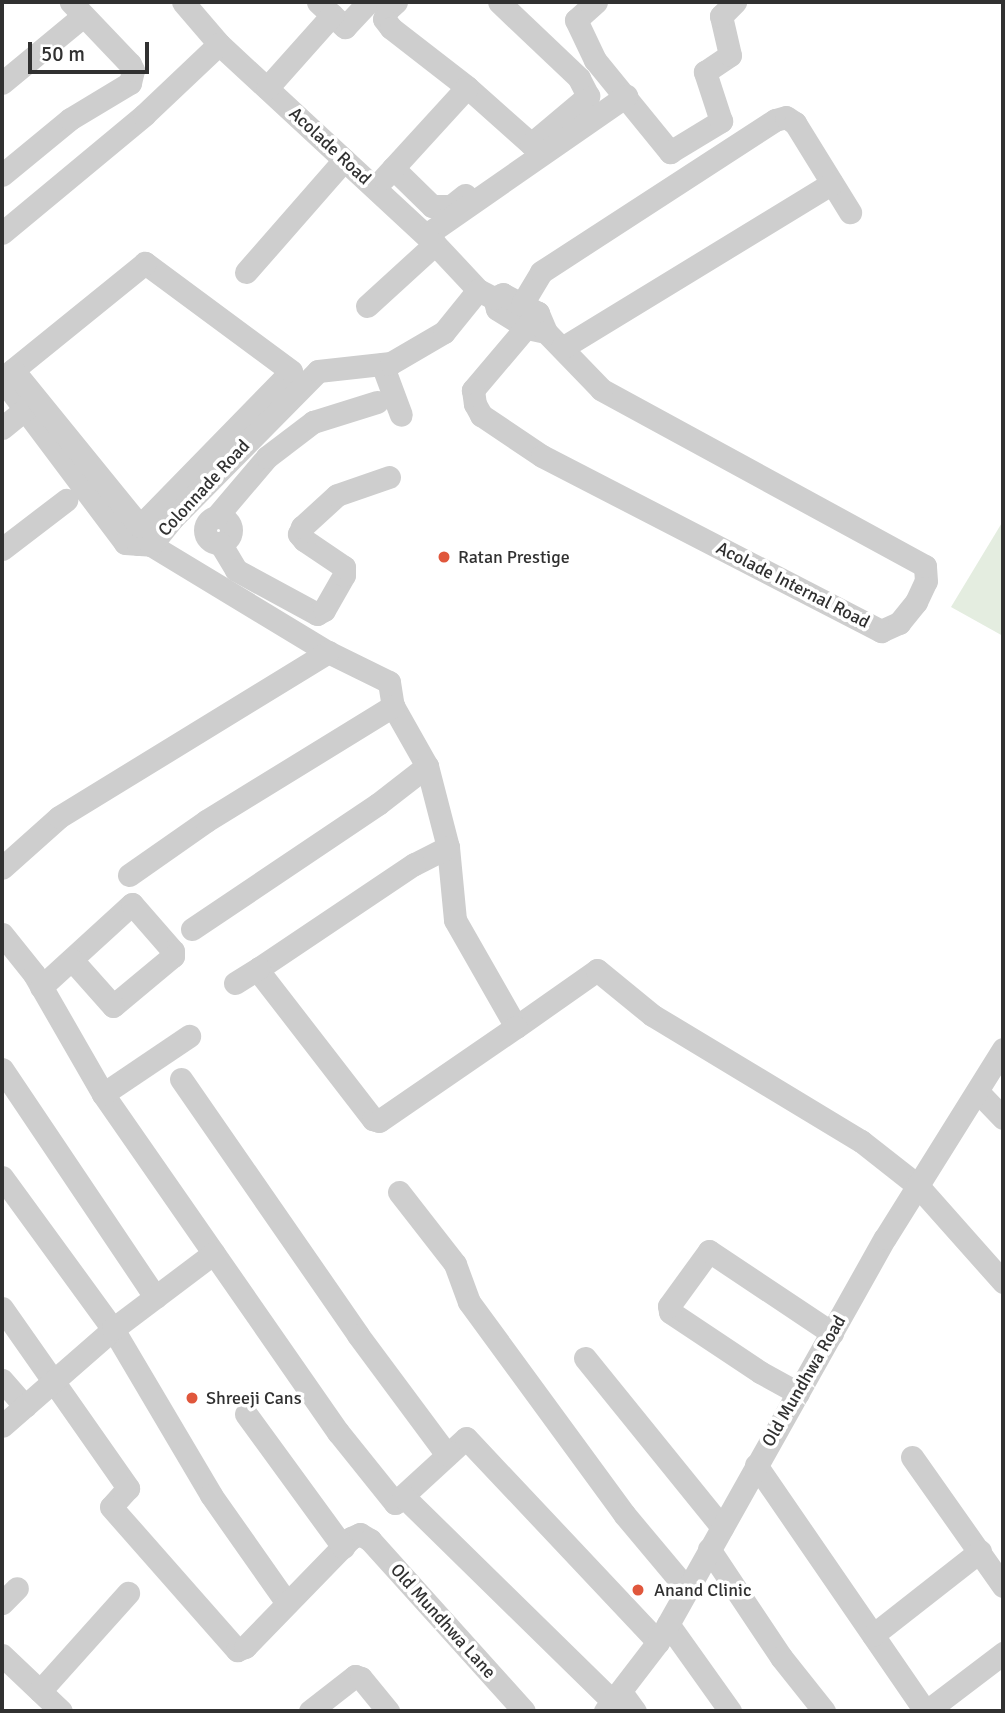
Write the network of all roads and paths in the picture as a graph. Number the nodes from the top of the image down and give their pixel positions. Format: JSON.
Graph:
{"nodes":[{"id":1,"x":183,"y":2,"type":"edge"},
{"id":2,"x":368,"y":2,"type":"edge"},
{"id":3,"x":396,"y":2,"type":"edge"},
{"id":4,"x":499,"y":2,"type":"edge"},
{"id":5,"x":596,"y":2,"type":"edge"},
{"id":6,"x":735,"y":2,"type":"edge"},
{"id":7,"x":325,"y":8,"type":"edge"},
{"id":8,"x":77,"y":9,"type":"edge"},
{"id":9,"x":219,"y":44,"type":"junction"},
{"id":10,"x":2,"y":83,"type":"edge"},
{"id":11,"x":467,"y":87,"type":"junction"},
{"id":12,"x":267,"y":88,"type":"junction"},
{"id":13,"x":626,"y":96,"type":"junction"},
{"id":14,"x":531,"y":144,"type":"junction"},
{"id":15,"x":344,"y":160,"type":"junction"},
{"id":16,"x":393,"y":168,"type":"junction"},
{"id":17,"x":2,"y":175,"type":"edge"},
{"id":18,"x":832,"y":183,"type":"junction"},
{"id":19,"x":375,"y":188,"type":"junction"},
{"id":20,"x":850,"y":212,"type":"dead end"},
{"id":21,"x":2,"y":233,"type":"edge"},
{"id":22,"x":431,"y":240,"type":"junction"},
{"id":23,"x":246,"y":272,"type":"dead end"},
{"id":24,"x":486,"y":294,"type":"junction"},
{"id":25,"x":367,"y":306,"type":"dead end"},
{"id":26,"x":539,"y":325,"type":"junction"},
{"id":27,"x":382,"y":364,"type":"junction"},
{"id":28,"x":2,"y":379,"type":"edge"},
{"id":29,"x":377,"y":402,"type":"dead end"},
{"id":30,"x":24,"y":410,"type":"junction"},
{"id":31,"x":401,"y":415,"type":"dead end"},
{"id":32,"x":2,"y":428,"type":"edge"},
{"id":33,"x":389,"y":477,"type":"dead end"},
{"id":34,"x":66,"y":500,"type":"dead end"},
{"id":35,"x":173,"y":519,"type":"junction"},
{"id":36,"x":214,"y":530,"type":"junction"},
{"id":37,"x":143,"y":538,"type":"junction"},
{"id":38,"x":2,"y":549,"type":"edge"},
{"id":39,"x":328,"y":652,"type":"junction"},
{"id":40,"x":393,"y":706,"type":"junction"},
{"id":41,"x":427,"y":766,"type":"junction"},
{"id":42,"x":448,"y":847,"type":"junction"},
{"id":43,"x":2,"y":868,"type":"edge"},
{"id":44,"x":130,"y":875,"type":"dead end"},
{"id":45,"x":192,"y":929,"type":"dead end"},
{"id":46,"x":2,"y":934,"type":"edge"},
{"id":47,"x":72,"y":960,"type":"junction"},
{"id":48,"x":259,"y":968,"type":"junction"},
{"id":49,"x":235,"y":983,"type":"dead end"},
{"id":50,"x":41,"y":987,"type":"junction"},
{"id":51,"x":516,"y":1027,"type":"junction"},
{"id":52,"x":189,"y":1036,"type":"dead end"},
{"id":53,"x":1003,"y":1049,"type":"edge"},
{"id":54,"x":2,"y":1069,"type":"edge"},
{"id":55,"x":181,"y":1079,"type":"dead end"},
{"id":56,"x":978,"y":1092,"type":"junction"},
{"id":57,"x":103,"y":1094,"type":"junction"},
{"id":58,"x":1003,"y":1118,"type":"edge"},
{"id":59,"x":2,"y":1177,"type":"edge"},
{"id":60,"x":918,"y":1185,"type":"junction"},
{"id":61,"x":399,"y":1192,"type":"dead end"},
{"id":62,"x":214,"y":1253,"type":"junction"},
{"id":63,"x":1003,"y":1282,"type":"edge"},
{"id":64,"x":155,"y":1297,"type":"junction"},
{"id":65,"x":2,"y":1308,"type":"edge"},
{"id":66,"x":113,"y":1329,"type":"junction"},
{"id":67,"x":832,"y":1333,"type":"junction"},
{"id":68,"x":585,"y":1357,"type":"dead end"},
{"id":69,"x":2,"y":1380,"type":"edge"},
{"id":70,"x":53,"y":1382,"type":"junction"},
{"id":71,"x":798,"y":1393,"type":"junction"},
{"id":72,"x":25,"y":1406,"type":"junction"},
{"id":73,"x":246,"y":1414,"type":"dead end"},
{"id":74,"x":2,"y":1426,"type":"edge"},
{"id":75,"x":447,"y":1455,"type":"junction"},
{"id":76,"x":912,"y":1457,"type":"dead end"},
{"id":77,"x":756,"y":1465,"type":"junction"},
{"id":78,"x":402,"y":1496,"type":"junction"},
{"id":79,"x":722,"y":1527,"type":"junction"},
{"id":80,"x":352,"y":1540,"type":"junction"},
{"id":81,"x":709,"y":1549,"type":"junction"},
{"id":82,"x":980,"y":1551,"type":"junction"},
{"id":83,"x":1003,"y":1586,"type":"edge"},
{"id":84,"x":687,"y":1589,"type":"junction"},
{"id":85,"x":128,"y":1593,"type":"dead end"},
{"id":86,"x":287,"y":1603,"type":"junction"},
{"id":87,"x":663,"y":1633,"type":"junction"},
{"id":88,"x":873,"y":1635,"type":"junction"},
{"id":89,"x":1003,"y":1654,"type":"edge"},
{"id":90,"x":2,"y":1655,"type":"edge"},
{"id":91,"x":40,"y":1691,"type":"junction"},
{"id":92,"x":613,"y":1702,"type":"edge"},
{"id":93,"x":61,"y":1711,"type":"edge"},
{"id":94,"x":310,"y":1711,"type":"edge"},
{"id":95,"x":388,"y":1711,"type":"edge"},
{"id":96,"x":524,"y":1711,"type":"edge"},
{"id":97,"x":635,"y":1711,"type":"edge"},
{"id":98,"x":730,"y":1711,"type":"edge"},
{"id":99,"x":824,"y":1711,"type":"edge"},
{"id":100,"x":926,"y":1711,"type":"edge"}],
"edges":[{"from":1,"to":9,"type":"street","name":"Acolade Road"},
{"from":2,"to":7,"type":"street"},
{"from":3,"to":11,"type":"street"},
{"from":4,"to":14,"type":"street"},
{"from":5,"to":13,"type":"street"},
{"from":6,"to":13,"type":"street"},
{"from":7,"to":12,"type":"street"},
{"from":8,"to":10,"type":"street"},
{"from":8,"to":17,"type":"street"},
{"from":9,"to":12,"type":"street","name":"Acolade Road"},
{"from":9,"to":21,"type":"street"},
{"from":11,"to":14,"type":"street"},
{"from":11,"to":16,"type":"street"},
{"from":12,"to":15,"type":"street","name":"Acolade Road"},
{"from":13,"to":22,"type":"street"},
{"from":14,"to":16,"type":"street"},
{"from":15,"to":19,"type":"street","name":"Acolade Road"},
{"from":15,"to":23,"type":"street"},
{"from":16,"to":19,"type":"street"},
{"from":18,"to":20,"type":"street"},
{"from":18,"to":26,"type":"street"},
{"from":18,"to":26,"type":"street"},
{"from":19,"to":22,"type":"street","name":"Acolade Road"},
{"from":22,"to":24,"type":"street","name":"Acolade Road"},
{"from":22,"to":25,"type":"street"},
{"from":24,"to":26,"type":"street","name":"Acolade Internal Road"},
{"from":24,"to":27,"type":"street","name":"Colonnade Road"},
{"from":26,"to":26,"type":"street","name":"Acolade Internal Road"},
{"from":27,"to":31,"type":"street"},
{"from":27,"to":35,"type":"street","name":"Colonnade Road"},
{"from":28,"to":30,"type":"street"},
{"from":29,"to":36,"type":"street"},
{"from":30,"to":32,"type":"street"},
{"from":30,"to":37,"type":"street"},
{"from":33,"to":36,"type":"street"},
{"from":34,"to":38,"type":"street"},
{"from":35,"to":36,"type":"street"},
{"from":35,"to":37,"type":"street","name":"Colonnade Road"},
{"from":37,"to":37,"type":"street"},
{"from":37,"to":39,"type":"street","name":"Colonnade Road"},
{"from":39,"to":40,"type":"street","name":"Colonnade Road"},
{"from":39,"to":43,"type":"street"},
{"from":40,"to":41,"type":"street"},
{"from":40,"to":44,"type":"street"},
{"from":41,"to":42,"type":"street"},
{"from":41,"to":45,"type":"street"},
{"from":42,"to":48,"type":"street"},
{"from":42,"to":51,"type":"street"},
{"from":46,"to":50,"type":"street"},
{"from":47,"to":47,"type":"street"},
{"from":47,"to":50,"type":"street"},
{"from":48,"to":49,"type":"street"},
{"from":48,"to":51,"type":"street"},
{"from":50,"to":57,"type":"street"},
{"from":51,"to":60,"type":"street"},
{"from":52,"to":57,"type":"street"},
{"from":53,"to":56,"type":"street","name":"Old Mundhwa Road"},
{"from":54,"to":64,"type":"street"},
{"from":55,"to":75,"type":"street"},
{"from":56,"to":58,"type":"street"},
{"from":56,"to":60,"type":"street","name":"Old Mundhwa Road"},
{"from":57,"to":62,"type":"street"},
{"from":59,"to":66,"type":"street"},
{"from":60,"to":63,"type":"street"},
{"from":60,"to":67,"type":"street","name":"Old Mundhwa Road"},
{"from":61,"to":84,"type":"street"},
{"from":62,"to":64,"type":"street"},
{"from":62,"to":78,"type":"street"},
{"from":64,"to":66,"type":"street"},
{"from":65,"to":70,"type":"street"},
{"from":66,"to":70,"type":"street"},
{"from":66,"to":86,"type":"street"},
{"from":67,"to":71,"type":"street","name":"Old Mundhwa Road"},
{"from":67,"to":71,"type":"street"},
{"from":68,"to":79,"type":"street"},
{"from":69,"to":72,"type":"street"},
{"from":70,"to":72,"type":"street"},
{"from":70,"to":86,"type":"street"},
{"from":71,"to":77,"type":"street","name":"Old Mundhwa Road"},
{"from":72,"to":74,"type":"street"},
{"from":73,"to":80,"type":"street","name":"Old Mundhwa Lane"},
{"from":75,"to":78,"type":"street"},
{"from":75,"to":87,"type":"street"},
{"from":76,"to":82,"type":"street"},
{"from":77,"to":79,"type":"street","name":"Old Mundhwa Road"},
{"from":77,"to":88,"type":"street"},
{"from":78,"to":92,"type":"street"},
{"from":79,"to":81,"type":"street","name":"Old Mundhwa Road"},
{"from":80,"to":86,"type":"street"},
{"from":80,"to":96,"type":"street","name":"Old Mundhwa Lane"},
{"from":81,"to":84,"type":"street","name":"Old Mundhwa Road"},
{"from":81,"to":99,"type":"street"},
{"from":82,"to":83,"type":"street"},
{"from":82,"to":88,"type":"street"},
{"from":84,"to":87,"type":"street","name":"Old Mundhwa Road"},
{"from":85,"to":91,"type":"street"},
{"from":87,"to":92,"type":"street","name":"Old Mundhwa Road"},
{"from":87,"to":98,"type":"street"},
{"from":88,"to":100,"type":"street"},
{"from":89,"to":100,"type":"street"},
{"from":90,"to":91,"type":"street"},
{"from":91,"to":93,"type":"street"},
{"from":92,"to":97,"type":"street"},
{"from":94,"to":95,"type":"street"}]}
